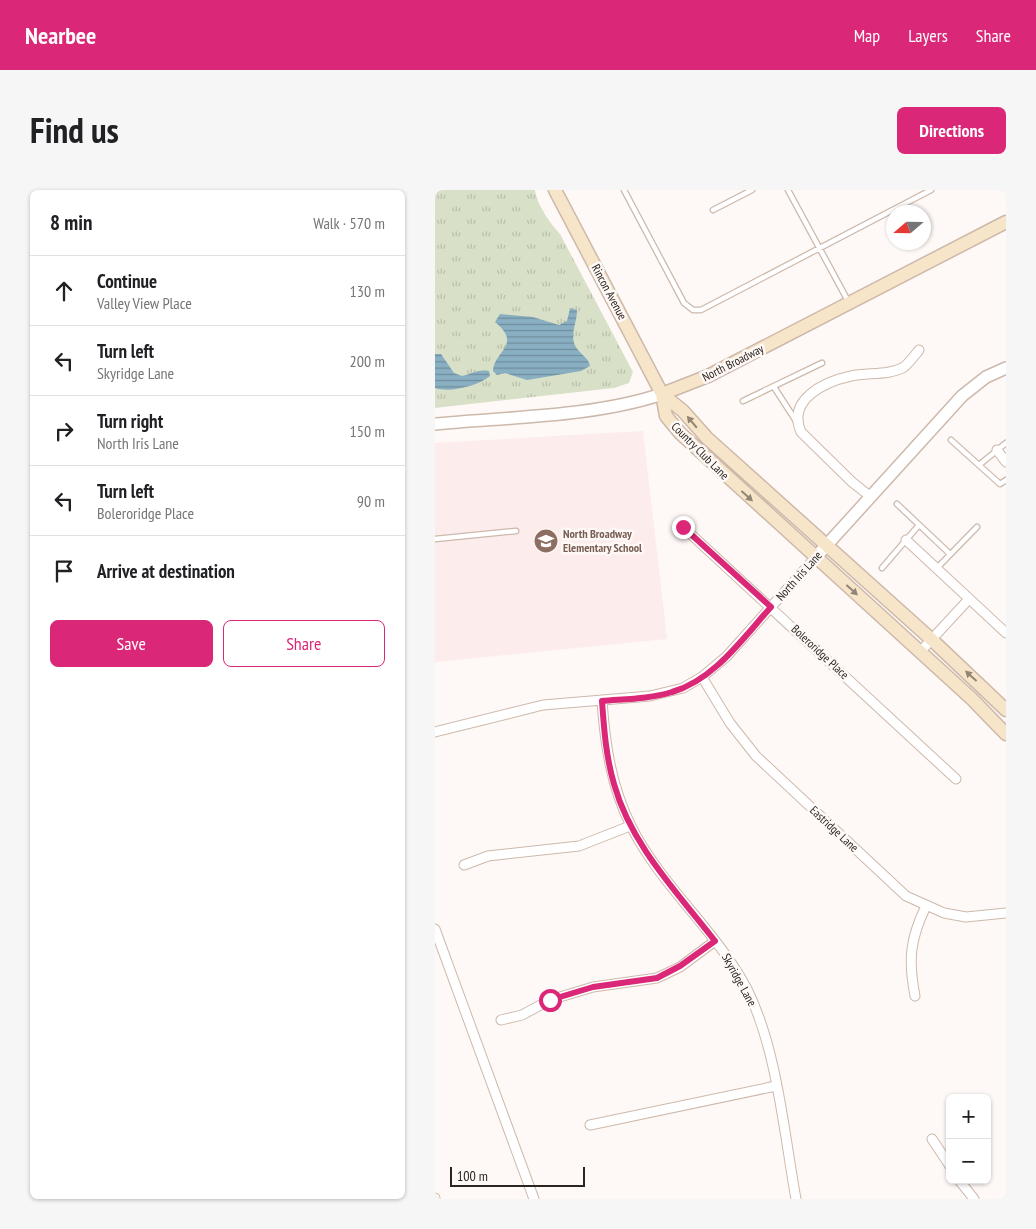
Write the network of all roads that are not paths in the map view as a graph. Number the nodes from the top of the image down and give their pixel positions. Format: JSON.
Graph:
{"nodes":[{"id":1,"x":625,"y":190,"type":"edge"},
{"id":2,"x":752,"y":190,"type":"edge"},
{"id":3,"x":788,"y":190,"type":"edge"},
{"id":4,"x":931,"y":190,"type":"edge"},
{"id":5,"x":559,"y":191,"type":"edge"},
{"id":6,"x":713,"y":210,"type":"dead end"},
{"id":7,"x":1006,"y":222,"type":"edge"},
{"id":8,"x":819,"y":247,"type":"junction"},
{"id":9,"x":849,"y":302,"type":"junction"},
{"id":10,"x":919,"y":350,"type":"dead end"},
{"id":11,"x":823,"y":363,"type":"dead end"},
{"id":12,"x":1006,"y":368,"type":"edge"},
{"id":13,"x":774,"y":387,"type":"junction"},
{"id":14,"x":662,"y":394,"type":"junction"},
{"id":15,"x":743,"y":401,"type":"dead end"},
{"id":16,"x":797,"y":423,"type":"junction"},
{"id":17,"x":435,"y":424,"type":"edge"},
{"id":18,"x":951,"y":440,"type":"dead end"},
{"id":19,"x":1006,"y":443,"type":"edge"},
{"id":20,"x":997,"y":450,"type":"junction"},
{"id":21,"x":1006,"y":462,"type":"edge"},
{"id":22,"x":979,"y":465,"type":"junction"},
{"id":23,"x":1006,"y":480,"type":"edge"},
{"id":24,"x":871,"y":497,"type":"junction"},
{"id":25,"x":897,"y":504,"type":"dead end"},
{"id":26,"x":919,"y":525,"type":"junction"},
{"id":27,"x":683,"y":527,"type":"dead end"},
{"id":28,"x":977,"y":527,"type":"dead end"},
{"id":29,"x":516,"y":531,"type":"dead end"},
{"id":30,"x":435,"y":539,"type":"edge"},
{"id":31,"x":906,"y":540,"type":"junction"},
{"id":32,"x":826,"y":546,"type":"junction"},
{"id":33,"x":950,"y":554,"type":"junction"},
{"id":34,"x":815,"y":558,"type":"junction"},
{"id":35,"x":882,"y":568,"type":"dead end"},
{"id":36,"x":937,"y":568,"type":"junction"},
{"id":37,"x":969,"y":599,"type":"junction"},
{"id":38,"x":771,"y":607,"type":"junction"},
{"id":39,"x":1006,"y":633,"type":"edge"},
{"id":40,"x":931,"y":639,"type":"junction"},
{"id":41,"x":920,"y":652,"type":"junction"},
{"id":42,"x":702,"y":677,"type":"junction"},
{"id":43,"x":602,"y":701,"type":"junction"},
{"id":44,"x":1006,"y":710,"type":"edge"},
{"id":45,"x":435,"y":732,"type":"edge"},
{"id":46,"x":1006,"y":734,"type":"edge"},
{"id":47,"x":956,"y":779,"type":"dead end"},
{"id":48,"x":631,"y":826,"type":"junction"},
{"id":49,"x":465,"y":865,"type":"dead end"},
{"id":50,"x":926,"y":906,"type":"junction"},
{"id":51,"x":1006,"y":913,"type":"edge"},
{"id":52,"x":436,"y":933,"type":"edge"},
{"id":53,"x":715,"y":941,"type":"junction"},
{"id":54,"x":915,"y":996,"type":"dead end"},
{"id":55,"x":501,"y":1020,"type":"dead end"},
{"id":56,"x":776,"y":1086,"type":"junction"},
{"id":57,"x":590,"y":1125,"type":"dead end"},
{"id":58,"x":932,"y":1139,"type":"dead end"},
{"id":59,"x":946,"y":1160,"type":"edge"},
{"id":60,"x":962,"y":1184,"type":"edge"},
{"id":61,"x":534,"y":1199,"type":"edge"},
{"id":62,"x":796,"y":1199,"type":"edge"},
{"id":63,"x":974,"y":1199,"type":"edge"}],
"edges":[{"from":1,"to":8,"type":"lane"},
{"from":2,"to":6,"type":"lane"},
{"from":3,"to":8,"type":"lane"},
{"from":4,"to":8,"type":"lane"},
{"from":5,"to":14,"type":"main road","name":"Rincon Avenue"},
{"from":7,"to":9,"type":"main road","name":"North Broadway"},
{"from":8,"to":9,"type":"lane"},
{"from":9,"to":14,"type":"main road","name":"North Broadway"},
{"from":10,"to":16,"type":"street"},
{"from":11,"to":13,"type":"lane"},
{"from":12,"to":24,"type":"street","name":"North Iris Lane"},
{"from":13,"to":15,"type":"lane"},
{"from":13,"to":16,"type":"lane"},
{"from":14,"to":17,"type":"street","name":"North Broadway"},
{"from":32,"to":14,"type":"main road","name":"Country Club Lane","one_way":true},
{"from":14,"to":34,"type":"main road","name":"Country Club Lane","one_way":true},
{"from":16,"to":24,"type":"street"},
{"from":18,"to":22,"type":"lane"},
{"from":19,"to":20,"type":"lane"},
{"from":20,"to":21,"type":"street"},
{"from":20,"to":22,"type":"lane"},
{"from":22,"to":23,"type":"lane"},
{"from":24,"to":32,"type":"street","name":"North Iris Lane"},
{"from":25,"to":26,"type":"lane"},
{"from":26,"to":31,"type":"lane"},
{"from":26,"to":33,"type":"lane"},
{"from":27,"to":38,"type":"street","name":"Boleroridge Place"},
{"from":28,"to":33,"type":"lane"},
{"from":29,"to":30,"type":"lane"},
{"from":31,"to":35,"type":"lane"},
{"from":31,"to":36,"type":"street"},
{"from":32,"to":34,"type":"street","name":"North Iris Lane"},
{"from":32,"to":40,"type":"main road","name":"Country Club Lane"},
{"from":33,"to":36,"type":"lane"},
{"from":34,"to":38,"type":"street","name":"North Iris Lane"},
{"from":34,"to":41,"type":"main road","name":"Country Club Lane","one_way":true},
{"from":36,"to":37,"type":"street"},
{"from":37,"to":39,"type":"street"},
{"from":37,"to":40,"type":"street"},
{"from":38,"to":42,"type":"street","name":"North Iris Lane"},
{"from":38,"to":47,"type":"street","name":"Boleroridge Place"},
{"from":40,"to":41,"type":"street"},
{"from":44,"to":40,"type":"main road","name":"Country Club Lane","one_way":true},
{"from":41,"to":46,"type":"main road","name":"Country Club Lane"},
{"from":42,"to":43,"type":"street","name":"North Iris Lane"},
{"from":42,"to":50,"type":"street","name":"Eastridge Lane"},
{"from":43,"to":45,"type":"street","name":"North Iris Lane"},
{"from":43,"to":48,"type":"street","name":"Skyridge Lane"},
{"from":48,"to":49,"type":"street"},
{"from":48,"to":53,"type":"street","name":"Skyridge Lane"},
{"from":50,"to":51,"type":"street","name":"Eastridge Lane"},
{"from":50,"to":54,"type":"street"},
{"from":52,"to":61,"type":"street"},
{"from":53,"to":55,"type":"street"},
{"from":53,"to":56,"type":"street","name":"Skyridge Lane"},
{"from":56,"to":57,"type":"street"},
{"from":56,"to":62,"type":"street","name":"Skyridge Lane"},
{"from":58,"to":59,"type":"street"},
{"from":60,"to":63,"type":"street"}]}
